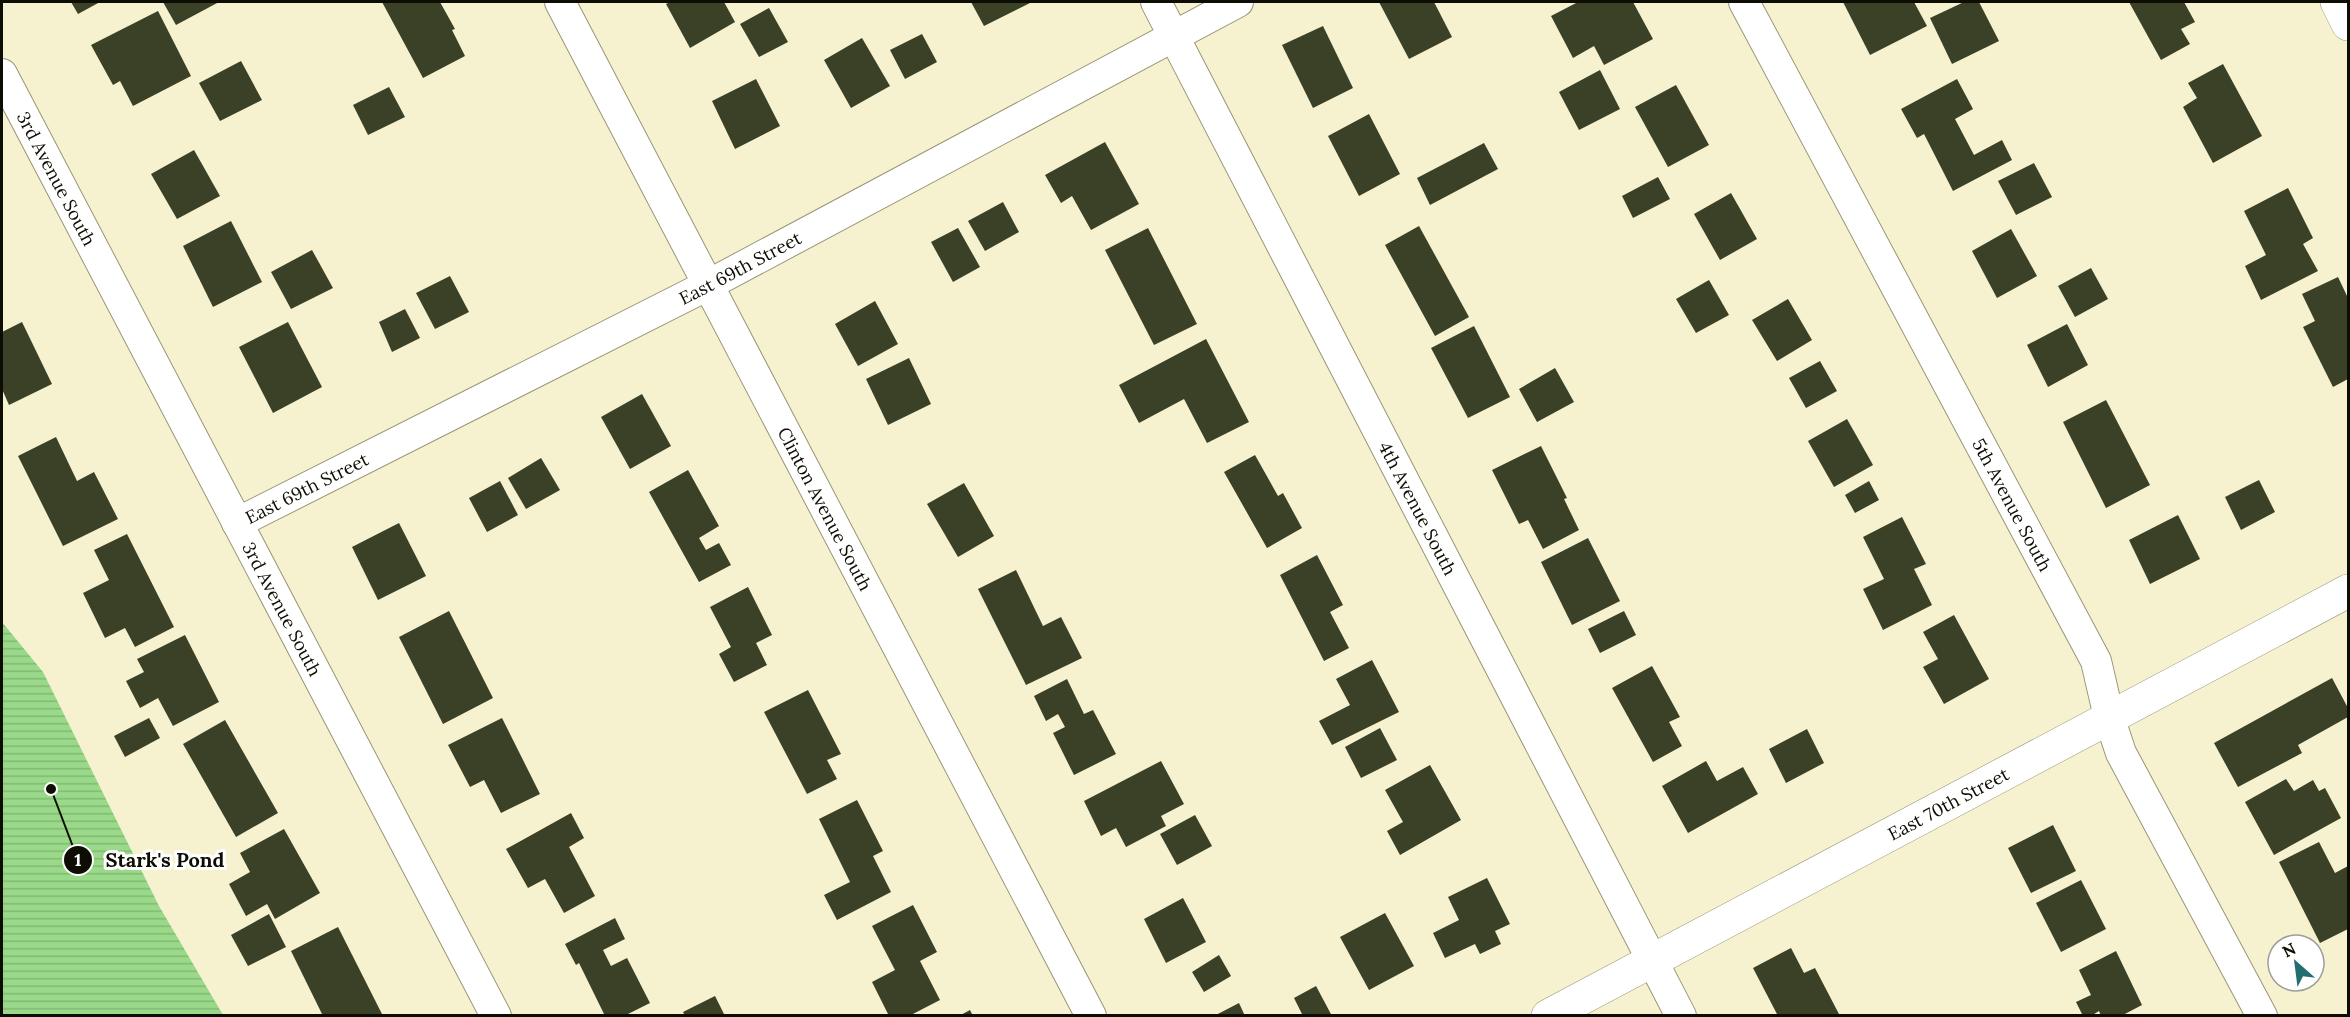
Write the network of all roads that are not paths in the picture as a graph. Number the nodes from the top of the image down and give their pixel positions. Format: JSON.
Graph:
{"nodes":[{"id":1,"x":560,"y":2,"type":"edge"},
{"id":2,"x":1156,"y":2,"type":"edge"},
{"id":3,"x":1238,"y":2,"type":"edge"},
{"id":4,"x":1744,"y":2,"type":"edge"},
{"id":5,"x":2337,"y":2,"type":"edge"},
{"id":6,"x":2349,"y":24,"type":"edge"},
{"id":7,"x":1174,"y":37,"type":"junction"},
{"id":8,"x":2,"y":74,"type":"edge"},
{"id":9,"x":708,"y":285,"type":"junction"},
{"id":10,"x":237,"y":523,"type":"junction"},
{"id":11,"x":2349,"y":591,"type":"edge"},
{"id":12,"x":2109,"y":717,"type":"junction"},
{"id":13,"x":1652,"y":960,"type":"junction"},
{"id":14,"x":496,"y":1016,"type":"edge"},
{"id":15,"x":1091,"y":1016,"type":"edge"},
{"id":16,"x":1548,"y":1016,"type":"edge"},
{"id":17,"x":1681,"y":1016,"type":"edge"},
{"id":18,"x":2262,"y":1016,"type":"edge"}],
"edges":[{"from":1,"to":9,"type":"street","name":"Clinton Avenue South"},
{"from":2,"to":7,"type":"street","name":"4th Avenue South"},
{"from":3,"to":7,"type":"street","name":"East 69th Street"},
{"from":4,"to":12,"type":"street","name":"5th Avenue South"},
{"from":5,"to":6,"type":"street"},
{"from":7,"to":9,"type":"street","name":"East 69th Street"},
{"from":7,"to":13,"type":"street","name":"4th Avenue South"},
{"from":8,"to":10,"type":"street","name":"3rd Avenue South"},
{"from":9,"to":10,"type":"street","name":"East 69th Street"},
{"from":9,"to":15,"type":"street","name":"Clinton Avenue South"},
{"from":10,"to":14,"type":"street","name":"3rd Avenue South"},
{"from":11,"to":12,"type":"street","name":"East 70th Street"},
{"from":12,"to":13,"type":"street","name":"East 70th Street"},
{"from":12,"to":18,"type":"street","name":"5th Avenue South"},
{"from":13,"to":16,"type":"street","name":"East 70th Street"},
{"from":13,"to":17,"type":"street","name":"4th Avenue South"}]}
